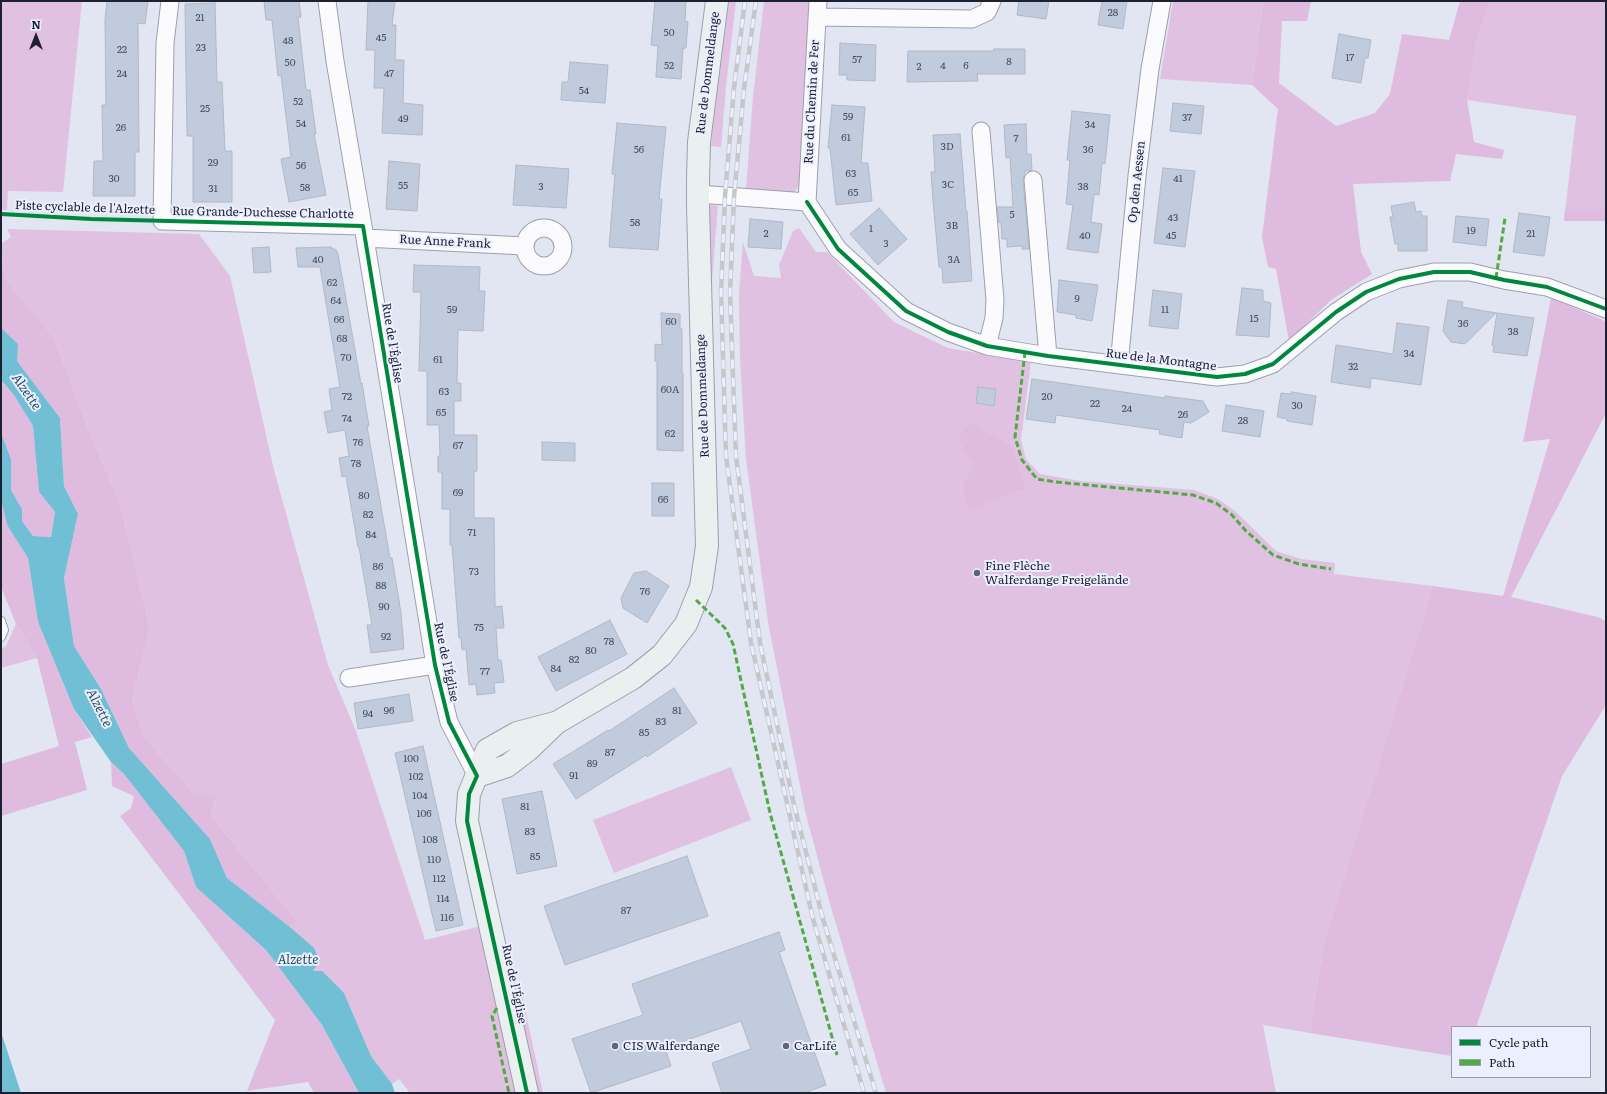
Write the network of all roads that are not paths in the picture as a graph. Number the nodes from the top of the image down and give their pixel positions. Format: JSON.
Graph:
{"nodes":[{"id":1,"x":170,"y":1,"type":"edge"},
{"id":2,"x":326,"y":1,"type":"edge"},
{"id":3,"x":717,"y":1,"type":"edge"},
{"id":4,"x":992,"y":1,"type":"edge"},
{"id":5,"x":1162,"y":1,"type":"edge"},
{"id":6,"x":818,"y":9,"type":"edge"},
{"id":7,"x":981,"y":131,"type":"dead end"},
{"id":8,"x":1033,"y":180,"type":"dead end"},
{"id":9,"x":698,"y":194,"type":"junction"},
{"id":10,"x":807,"y":202,"type":"junction"},
{"id":11,"x":364,"y":232,"type":"junction"},
{"id":12,"x":524,"y":246,"type":"dead end"},
{"id":13,"x":1606,"y":310,"type":"edge"},
{"id":14,"x":987,"y":346,"type":"junction"},
{"id":15,"x":1048,"y":356,"type":"junction"},
{"id":16,"x":1118,"y":365,"type":"junction"},
{"id":17,"x":1,"y":621,"type":"edge"},
{"id":18,"x":1,"y":637,"type":"edge"},
{"id":19,"x":435,"y":665,"type":"junction"},
{"id":20,"x":349,"y":678,"type":"dead end"},
{"id":21,"x":477,"y":776,"type":"junction"},
{"id":22,"x":527,"y":1093,"type":"edge"}],
"edges":[{"from":1,"to":11,"type":"street","name":"Rue Grande-Duchesse Charlotte"},
{"from":2,"to":11,"type":"street","name":"Rue de l'Église"},
{"from":3,"to":9,"type":"main road","name":"Rue de Dommeldange"},
{"from":4,"to":6,"type":"street"},
{"from":5,"to":16,"type":"street","name":"Op den Aessen"},
{"from":6,"to":10,"type":"street","name":"Rue du Chemin de Fer"},
{"from":7,"to":14,"type":"street"},
{"from":8,"to":15,"type":"street"},
{"from":9,"to":10,"type":"street"},
{"from":9,"to":21,"type":"main road","name":"Rue de Dommeldange"},
{"from":10,"to":14,"type":"street","name":"Rue de la Montagne"},
{"from":11,"to":12,"type":"street","name":"Rue Anne Frank"},
{"from":11,"to":19,"type":"street","name":"Rue de l'Église"},
{"from":13,"to":16,"type":"street","name":"Rue de la Montagne"},
{"from":14,"to":15,"type":"street","name":"Rue de la Montagne"},
{"from":15,"to":16,"type":"street","name":"Rue de la Montagne"},
{"from":17,"to":18,"type":"lane"},
{"from":19,"to":20,"type":"street","name":"Rue de l'Église"},
{"from":19,"to":21,"type":"street","name":"Rue de l'Église"},
{"from":21,"to":22,"type":"main road","name":"Rue de l'Église"}]}
